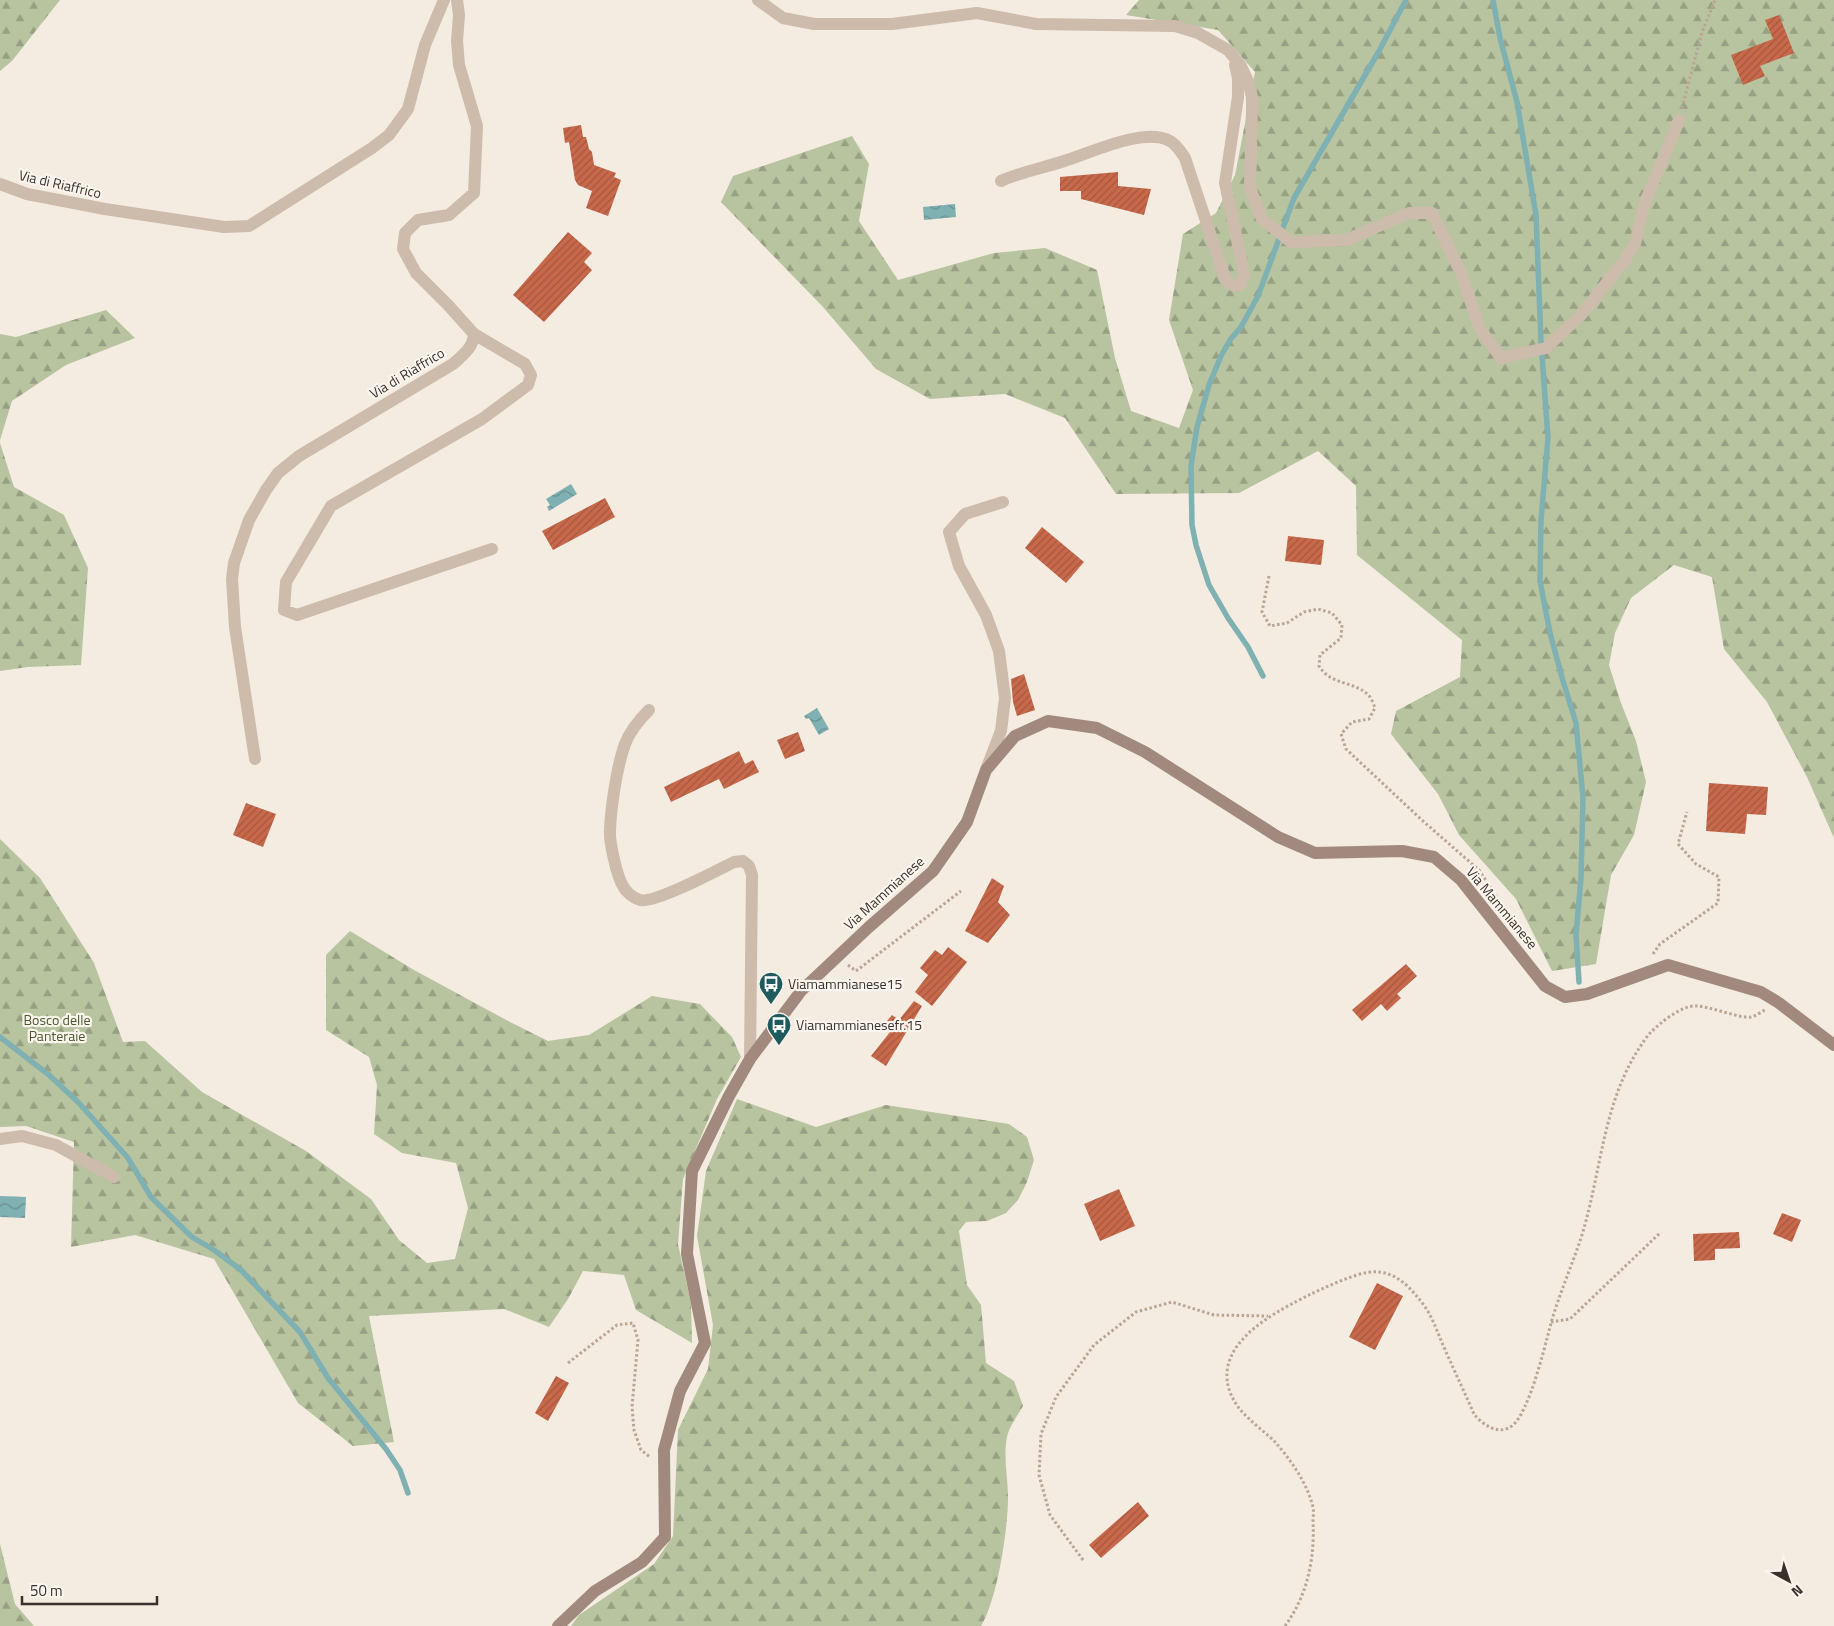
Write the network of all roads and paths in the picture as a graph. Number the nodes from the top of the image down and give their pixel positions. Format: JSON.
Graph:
{"nodes":[{"id":1,"x":444,"y":0,"type":"edge"},
{"id":2,"x":457,"y":0,"type":"edge"},
{"id":3,"x":758,"y":0,"type":"edge"},
{"id":4,"x":1714,"y":0,"type":"edge"},
{"id":5,"x":1228,"y":50,"type":"junction"},
{"id":6,"x":1680,"y":120,"type":"joint"},
{"id":7,"x":1001,"y":181,"type":"dead end"},
{"id":8,"x":0,"y":184,"type":"edge"},
{"id":9,"x":474,"y":334,"type":"junction"},
{"id":10,"x":1003,"y":502,"type":"dead end"},
{"id":11,"x":492,"y":549,"type":"dead end"},
{"id":12,"x":1269,"y":576,"type":"dead end"},
{"id":13,"x":649,"y":710,"type":"dead end"},
{"id":14,"x":255,"y":759,"type":"dead end"},
{"id":15,"x":986,"y":770,"type":"junction"},
{"id":16,"x":1687,"y":812,"type":"dead end"},
{"id":17,"x":961,"y":891,"type":"dead end"},
{"id":18,"x":1495,"y":923,"type":"junction"},
{"id":19,"x":836,"y":958,"type":"junction"},
{"id":20,"x":1638,"y":975,"type":"junction"},
{"id":21,"x":1779,"y":1004,"type":"junction"},
{"id":22,"x":1834,"y":1044,"type":"edge"},
{"id":23,"x":750,"y":1059,"type":"junction"},
{"id":24,"x":0,"y":1140,"type":"edge"},
{"id":25,"x":114,"y":1177,"type":"dead end"},
{"id":26,"x":1661,"y":1232,"type":"dead end"},
{"id":27,"x":1268,"y":1316,"type":"junction"},
{"id":28,"x":1551,"y":1322,"type":"junction"},
{"id":29,"x":568,"y":1363,"type":"dead end"},
{"id":30,"x":665,"y":1468,"type":"junction"},
{"id":31,"x":1083,"y":1560,"type":"dead end"},
{"id":32,"x":558,"y":1626,"type":"edge"},
{"id":33,"x":1285,"y":1626,"type":"edge"}],
"edges":[{"from":1,"to":8,"type":"street","name":"Via di Riaffrico"},
{"from":2,"to":9,"type":"street"},
{"from":3,"to":5,"type":"street"},
{"from":4,"to":6,"type":"path"},
{"from":5,"to":6,"type":"street"},
{"from":5,"to":7,"type":"street"},
{"from":9,"to":11,"type":"street"},
{"from":9,"to":14,"type":"street","name":"Via di Riaffrico"},
{"from":10,"to":15,"type":"street"},
{"from":12,"to":18,"type":"path"},
{"from":13,"to":23,"type":"street"},
{"from":15,"to":18,"type":"main road","name":"Via Mammianese"},
{"from":15,"to":19,"type":"main road","name":"Via Mammianese"},
{"from":16,"to":20,"type":"path"},
{"from":17,"to":19,"type":"path"},
{"from":18,"to":20,"type":"main road","name":"Via Mammianese"},
{"from":19,"to":23,"type":"main road","name":"Via Mammianese"},
{"from":20,"to":21,"type":"main road","name":"Via Mammianese"},
{"from":21,"to":22,"type":"main road","name":"Via Mammianese"},
{"from":21,"to":28,"type":"path"},
{"from":23,"to":30,"type":"main road","name":"Via Mammianese"},
{"from":24,"to":25,"type":"street"},
{"from":26,"to":28,"type":"path"},
{"from":27,"to":28,"type":"path"},
{"from":27,"to":31,"type":"path"},
{"from":27,"to":33,"type":"path"},
{"from":29,"to":30,"type":"path"},
{"from":30,"to":32,"type":"main road","name":"Via Mammianese"}]}
